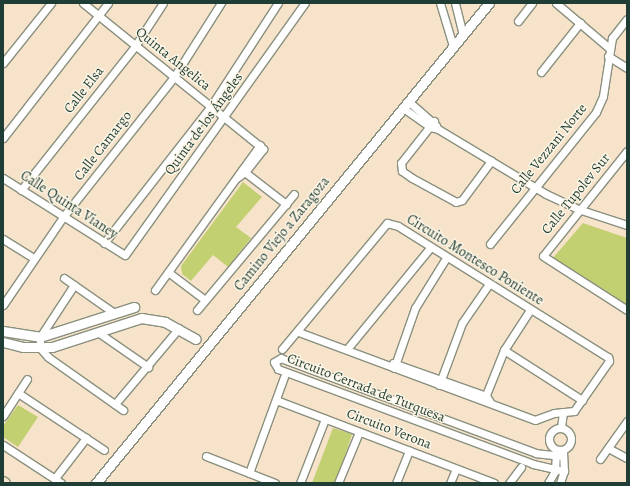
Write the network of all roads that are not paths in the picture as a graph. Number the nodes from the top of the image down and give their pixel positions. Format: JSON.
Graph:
{"nodes":[{"id":1,"x":51,"y":3,"type":"edge"},
{"id":2,"x":83,"y":3,"type":"edge"},
{"id":3,"x":108,"y":3,"type":"edge"},
{"id":4,"x":163,"y":3,"type":"edge"},
{"id":5,"x":222,"y":3,"type":"edge"},
{"id":6,"x":278,"y":3,"type":"edge"},
{"id":7,"x":305,"y":3,"type":"edge"},
{"id":8,"x":454,"y":3,"type":"edge"},
{"id":9,"x":489,"y":3,"type":"edge"},
{"id":10,"x":532,"y":3,"type":"edge"},
{"id":11,"x":556,"y":3,"type":"edge"},
{"id":12,"x":439,"y":4,"type":"edge"},
{"id":13,"x":98,"y":16,"type":"junction"},
{"id":14,"x":627,"y":20,"type":"edge"},
{"id":15,"x":518,"y":21,"type":"dead end"},
{"id":16,"x":580,"y":23,"type":"junction"},
{"id":17,"x":462,"y":34,"type":"junction"},
{"id":18,"x":135,"y":46,"type":"junction"},
{"id":19,"x":453,"y":46,"type":"junction"},
{"id":20,"x":609,"y":48,"type":"junction"},
{"id":21,"x":608,"y":56,"type":"junction"},
{"id":22,"x":3,"y":63,"type":"edge"},
{"id":23,"x":627,"y":68,"type":"edge"},
{"id":24,"x":541,"y":72,"type":"dead end"},
{"id":25,"x":174,"y":77,"type":"junction"},
{"id":26,"x":405,"y":105,"type":"junction"},
{"id":27,"x":211,"y":106,"type":"junction"},
{"id":28,"x":225,"y":118,"type":"junction"},
{"id":29,"x":432,"y":124,"type":"junction"},
{"id":30,"x":3,"y":138,"type":"edge"},
{"id":31,"x":627,"y":151,"type":"edge"},
{"id":32,"x":491,"y":161,"type":"junction"},
{"id":33,"x":243,"y":170,"type":"junction"},
{"id":34,"x":3,"y":178,"type":"edge"},
{"id":35,"x":534,"y":187,"type":"junction"},
{"id":36,"x":21,"y":190,"type":"junction"},
{"id":37,"x":294,"y":194,"type":"dead end"},
{"id":38,"x":286,"y":204,"type":"junction"},
{"id":39,"x":581,"y":210,"type":"junction"},
{"id":40,"x":63,"y":217,"type":"junction"},
{"id":41,"x":627,"y":225,"type":"edge"},
{"id":42,"x":4,"y":240,"type":"edge"},
{"id":43,"x":104,"y":243,"type":"junction"},
{"id":44,"x":490,"y":244,"type":"dead end"},
{"id":45,"x":430,"y":248,"type":"junction"},
{"id":46,"x":121,"y":254,"type":"joint"},
{"id":47,"x":33,"y":258,"type":"junction"},
{"id":48,"x":446,"y":258,"type":"junction"},
{"id":49,"x":168,"y":272,"type":"junction"},
{"id":50,"x":64,"y":278,"type":"dead end"},
{"id":51,"x":489,"y":284,"type":"junction"},
{"id":52,"x":74,"y":285,"type":"junction"},
{"id":53,"x":154,"y":290,"type":"dead end"},
{"id":54,"x":206,"y":300,"type":"junction"},
{"id":55,"x":3,"y":305,"type":"edge"},
{"id":56,"x":134,"y":307,"type":"dead end"},
{"id":57,"x":198,"y":310,"type":"dead end"},
{"id":58,"x":530,"y":310,"type":"junction"},
{"id":59,"x":627,"y":310,"type":"edge"},
{"id":60,"x":114,"y":313,"type":"junction"},
{"id":61,"x":179,"y":328,"type":"junction"},
{"id":62,"x":3,"y":331,"type":"edge"},
{"id":63,"x":298,"y":332,"type":"junction"},
{"id":64,"x":100,"y":333,"type":"junction"},
{"id":65,"x":40,"y":337,"type":"junction"},
{"id":66,"x":196,"y":339,"type":"dead end"},
{"id":67,"x":3,"y":342,"type":"edge"},
{"id":68,"x":40,"y":348,"type":"junction"},
{"id":69,"x":282,"y":349,"type":"dead end"},
{"id":70,"x":347,"y":349,"type":"junction"},
{"id":71,"x":504,"y":350,"type":"junction"},
{"id":72,"x":393,"y":365,"type":"junction"},
{"id":73,"x":148,"y":367,"type":"junction"},
{"id":74,"x":284,"y":377,"type":"dead end"},
{"id":75,"x":27,"y":379,"type":"dead end"},
{"id":76,"x":440,"y":382,"type":"junction"},
{"id":77,"x":18,"y":393,"type":"junction"},
{"id":78,"x":276,"y":400,"type":"junction"},
{"id":79,"x":486,"y":400,"type":"junction"},
{"id":80,"x":582,"y":400,"type":"junction"},
{"id":81,"x":115,"y":404,"type":"junction"},
{"id":82,"x":123,"y":410,"type":"dead end"},
{"id":83,"x":563,"y":412,"type":"junction"},
{"id":84,"x":3,"y":416,"type":"edge"},
{"id":85,"x":547,"y":416,"type":"junction"},
{"id":86,"x":325,"y":419,"type":"junction"},
{"id":87,"x":627,"y":421,"type":"edge"},
{"id":88,"x":561,"y":427,"type":"junction"},
{"id":89,"x":552,"y":431,"type":"junction"},
{"id":90,"x":359,"y":432,"type":"junction"},
{"id":91,"x":480,"y":433,"type":"junction"},
{"id":92,"x":86,"y":438,"type":"junction"},
{"id":93,"x":476,"y":443,"type":"junction"},
{"id":94,"x":3,"y":445,"type":"edge"},
{"id":95,"x":608,"y":448,"type":"junction"},
{"id":96,"x":104,"y":450,"type":"dead end"},
{"id":97,"x":409,"y":451,"type":"junction"},
{"id":98,"x":560,"y":453,"type":"junction"},
{"id":99,"x":206,"y":456,"type":"dead end"},
{"id":100,"x":627,"y":458,"type":"edge"},
{"id":101,"x":600,"y":459,"type":"dead end"},
{"id":102,"x":521,"y":467,"type":"dead end"},
{"id":103,"x":456,"y":469,"type":"junction"},
{"id":104,"x":555,"y":471,"type":"junction"},
{"id":105,"x":564,"y":471,"type":"junction"},
{"id":106,"x":249,"y":473,"type":"junction"},
{"id":107,"x":55,"y":478,"type":"junction"},
{"id":108,"x":61,"y":483,"type":"edge"},
{"id":109,"x":96,"y":483,"type":"edge"},
{"id":110,"x":276,"y":483,"type":"edge"},
{"id":111,"x":300,"y":483,"type":"edge"},
{"id":112,"x":338,"y":483,"type":"edge"},
{"id":113,"x":396,"y":483,"type":"edge"},
{"id":114,"x":450,"y":483,"type":"edge"},
{"id":115,"x":494,"y":483,"type":"edge"},
{"id":116,"x":509,"y":483,"type":"edge"},
{"id":117,"x":548,"y":483,"type":"edge"},
{"id":118,"x":560,"y":483,"type":"edge"}],
"edges":[{"from":1,"to":22,"type":"street"},
{"from":2,"to":13,"type":"street","name":"Quinta Angelica"},
{"from":3,"to":13,"type":"street"},
{"from":4,"to":18,"type":"street","name":"Calle Elsa"},
{"from":5,"to":25,"type":"street","name":"Calle Camargo"},
{"from":6,"to":27,"type":"street","name":"Quinta de los Ángeles"},
{"from":7,"to":28,"type":"street","name":"Quinta de los Ángeles"},
{"from":8,"to":17,"type":"street"},
{"from":9,"to":17,"type":"street","name":"Camino Viejo a Zaragoza"},
{"from":10,"to":15,"type":"street"},
{"from":11,"to":16,"type":"street"},
{"from":12,"to":19,"type":"street"},
{"from":13,"to":18,"type":"street","name":"Quinta Angelica"},
{"from":13,"to":30,"type":"street"},
{"from":14,"to":20,"type":"street","name":"Calle Vezzani Norte"},
{"from":16,"to":20,"type":"street"},
{"from":16,"to":24,"type":"street"},
{"from":17,"to":19,"type":"street","name":"Camino Viejo a Zaragoza"},
{"from":18,"to":25,"type":"street","name":"Quinta Angelica"},
{"from":18,"to":36,"type":"street","name":"Calle Elsa"},
{"from":19,"to":26,"type":"street","name":"Camino Viejo a Zaragoza"},
{"from":20,"to":21,"type":"street","name":"Calle Vezzani Norte"},
{"from":21,"to":23,"type":"street"},
{"from":21,"to":35,"type":"street","name":"Calle Vezzani Norte"},
{"from":25,"to":27,"type":"street","name":"Quinta Angelica"},
{"from":25,"to":40,"type":"street","name":"Calle Camargo"},
{"from":26,"to":29,"type":"street"},
{"from":26,"to":109,"type":"street","name":"Camino Viejo a Zaragoza"},
{"from":27,"to":28,"type":"street","name":"Quinta Angelica"},
{"from":27,"to":43,"type":"street","name":"Quinta de los Ángeles"},
{"from":28,"to":33,"type":"street","name":"Quinta Angelica"},
{"from":28,"to":46,"type":"street","name":"Quinta de los Ángeles"},
{"from":29,"to":32,"type":"street"},
{"from":29,"to":32,"type":"street"},
{"from":31,"to":39,"type":"street","name":"Calle Tupolev Sur"},
{"from":32,"to":35,"type":"street"},
{"from":33,"to":38,"type":"street"},
{"from":33,"to":49,"type":"street"},
{"from":34,"to":36,"type":"street","name":"Calle Quinta Vianey"},
{"from":35,"to":39,"type":"street"},
{"from":35,"to":44,"type":"street","name":"Calle Vezzani Norte"},
{"from":36,"to":40,"type":"street","name":"Calle Quinta Vianey"},
{"from":37,"to":38,"type":"street"},
{"from":38,"to":54,"type":"street"},
{"from":39,"to":41,"type":"street"},
{"from":39,"to":59,"type":"street","name":"Calle Tupolev Sur"},
{"from":40,"to":43,"type":"street","name":"Calle Quinta Vianey"},
{"from":40,"to":47,"type":"street","name":"Calle Camargo"},
{"from":42,"to":47,"type":"street"},
{"from":43,"to":46,"type":"street","name":"Calle Quinta Vianey"},
{"from":45,"to":48,"type":"street","name":"Circuito Montesco Poniente"},
{"from":45,"to":63,"type":"street","name":"Circuito Montesco Poniente"},
{"from":45,"to":70,"type":"street"},
{"from":47,"to":55,"type":"street","name":"Calle Camargo"},
{"from":48,"to":51,"type":"street","name":"Circuito Montesco Poniente"},
{"from":48,"to":72,"type":"street"},
{"from":49,"to":53,"type":"street"},
{"from":49,"to":54,"type":"street"},
{"from":50,"to":52,"type":"street"},
{"from":51,"to":58,"type":"street","name":"Circuito Montesco Poniente"},
{"from":51,"to":76,"type":"street"},
{"from":52,"to":60,"type":"street"},
{"from":52,"to":65,"type":"street"},
{"from":54,"to":57,"type":"street"},
{"from":56,"to":60,"type":"street"},
{"from":58,"to":71,"type":"street"},
{"from":58,"to":80,"type":"street","name":"Circuito Montesco Poniente"},
{"from":60,"to":65,"type":"street"},
{"from":61,"to":64,"type":"street"},
{"from":61,"to":66,"type":"street"},
{"from":61,"to":73,"type":"street"},
{"from":62,"to":65,"type":"street"},
{"from":63,"to":69,"type":"street","name":"Circuito Montesco Poniente"},
{"from":63,"to":70,"type":"street","name":"Circuito Montesco Poniente"},
{"from":64,"to":68,"type":"street"},
{"from":64,"to":73,"type":"street"},
{"from":65,"to":68,"type":"street"},
{"from":67,"to":68,"type":"street"},
{"from":68,"to":81,"type":"street"},
{"from":70,"to":72,"type":"street","name":"Circuito Montesco Poniente"},
{"from":71,"to":79,"type":"street"},
{"from":71,"to":80,"type":"street"},
{"from":72,"to":76,"type":"street","name":"Circuito Montesco Poniente"},
{"from":73,"to":81,"type":"street"},
{"from":74,"to":78,"type":"street"},
{"from":75,"to":77,"type":"street"},
{"from":76,"to":79,"type":"street","name":"Circuito Montesco Poniente"},
{"from":77,"to":84,"type":"street"},
{"from":77,"to":92,"type":"street"},
{"from":78,"to":86,"type":"street","name":"Circuito Verona"},
{"from":78,"to":106,"type":"street"},
{"from":79,"to":85,"type":"street","name":"Circuito Montesco Poniente"},
{"from":80,"to":83,"type":"street","name":"Circuito Montesco Poniente"},
{"from":81,"to":82,"type":"street"},
{"from":83,"to":85,"type":"street","name":"Circuito Montesco Poniente"},
{"from":83,"to":88,"type":"street"},
{"from":85,"to":89,"type":"street"},
{"from":86,"to":90,"type":"street","name":"Circuito Verona"},
{"from":86,"to":111,"type":"street"},
{"from":87,"to":95,"type":"street"},
{"from":88,"to":89,"type":"street"},
{"from":88,"to":98,"type":"street"},
{"from":89,"to":98,"type":"street"},
{"from":90,"to":97,"type":"street","name":"Circuito Verona"},
{"from":90,"to":112,"type":"street"},
{"from":91,"to":93,"type":"street"},
{"from":91,"to":93,"type":"street","name":"Circuito Cerrada de Turquesa"},
{"from":91,"to":98,"type":"street","name":"Circuito Cerrada de Turquesa"},
{"from":92,"to":96,"type":"street"},
{"from":92,"to":107,"type":"street"},
{"from":93,"to":104,"type":"street","name":"Circuito Cerrada de Turquesa"},
{"from":94,"to":107,"type":"street"},
{"from":95,"to":100,"type":"street"},
{"from":95,"to":101,"type":"street"},
{"from":97,"to":103,"type":"street","name":"Circuito Verona"},
{"from":97,"to":113,"type":"street"},
{"from":98,"to":104,"type":"street"},
{"from":98,"to":105,"type":"street"},
{"from":99,"to":106,"type":"street"},
{"from":102,"to":116,"type":"street"},
{"from":103,"to":114,"type":"street"},
{"from":103,"to":115,"type":"street","name":"Circuito Verona"},
{"from":104,"to":105,"type":"street","name":"Circuito Cerrada de Turquesa"},
{"from":104,"to":117,"type":"street"},
{"from":105,"to":118,"type":"street"},
{"from":106,"to":110,"type":"street"},
{"from":107,"to":108,"type":"street"}]}
